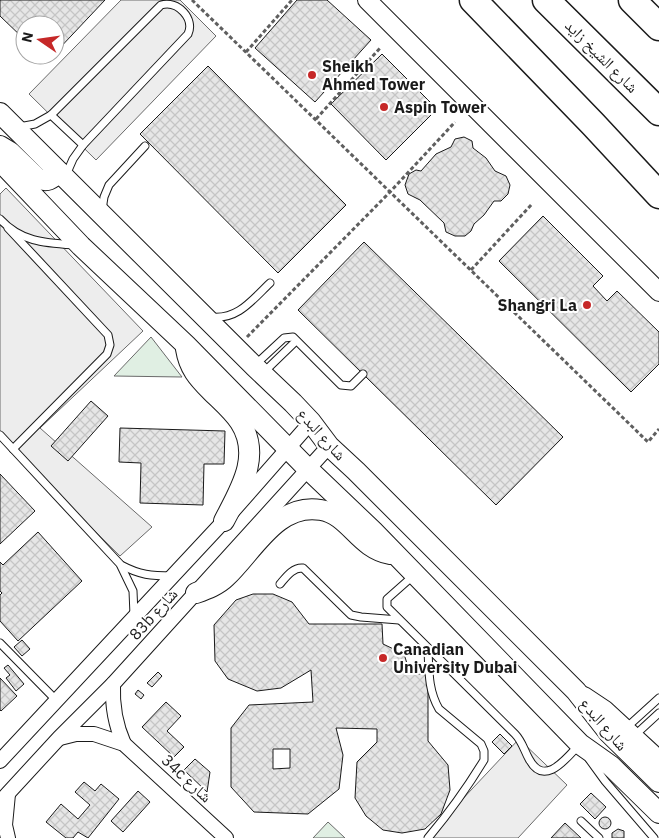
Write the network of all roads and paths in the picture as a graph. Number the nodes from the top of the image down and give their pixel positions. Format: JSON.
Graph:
{"nodes":[{"id":1,"x":192,"y":0,"type":"edge"},
{"id":2,"x":292,"y":0,"type":"edge"},
{"id":3,"x":367,"y":0,"type":"edge"},
{"id":4,"x":472,"y":0,"type":"edge"},
{"id":5,"x":546,"y":0,"type":"edge"},
{"id":6,"x":632,"y":0,"type":"edge"},
{"id":7,"x":659,"y":27,"type":"edge"},
{"id":8,"x":381,"y":47,"type":"dead end"},
{"id":9,"x":246,"y":52,"type":"junction"},
{"id":10,"x":659,"y":112,"type":"edge"},
{"id":11,"x":0,"y":113,"type":"edge"},
{"id":12,"x":51,"y":114,"type":"junction"},
{"id":13,"x":316,"y":120,"type":"junction"},
{"id":14,"x":455,"y":122,"type":"dead end"},
{"id":15,"x":593,"y":124,"type":"junction"},
{"id":16,"x":15,"y":128,"type":"junction"},
{"id":17,"x":83,"y":145,"type":"junction"},
{"id":18,"x":0,"y":146,"type":"edge"},
{"id":19,"x":145,"y":146,"type":"dead end"},
{"id":20,"x":0,"y":160,"type":"edge"},
{"id":21,"x":62,"y":175,"type":"junction"},
{"id":22,"x":659,"y":178,"type":"edge"},
{"id":23,"x":390,"y":192,"type":"junction"},
{"id":24,"x":659,"y":195,"type":"edge"},
{"id":25,"x":532,"y":204,"type":"dead end"},
{"id":26,"x":101,"y":213,"type":"junction"},
{"id":27,"x":0,"y":219,"type":"edge"},
{"id":28,"x":8,"y":228,"type":"junction"},
{"id":29,"x":80,"y":246,"type":"junction"},
{"id":30,"x":471,"y":270,"type":"junction"},
{"id":31,"x":270,"y":283,"type":"dead end"},
{"id":32,"x":659,"y":292,"type":"edge"},
{"id":33,"x":204,"y":316,"type":"junction"},
{"id":34,"x":296,"y":341,"type":"junction"},
{"id":35,"x":186,"y":345,"type":"junction"},
{"id":36,"x":237,"y":348,"type":"junction"},
{"id":37,"x":258,"y":370,"type":"junction"},
{"id":38,"x":363,"y":374,"type":"dead end"},
{"id":39,"x":311,"y":422,"type":"junction"},
{"id":40,"x":659,"y":429,"type":"edge"},
{"id":41,"x":0,"y":435,"type":"edge"},
{"id":42,"x":329,"y":446,"type":"junction"},
{"id":43,"x":13,"y":449,"type":"junction"},
{"id":44,"x":289,"y":449,"type":"junction"},
{"id":45,"x":308,"y":469,"type":"junction"},
{"id":46,"x":224,"y":521,"type":"junction"},
{"id":47,"x":396,"y":556,"type":"junction"},
{"id":48,"x":120,"y":564,"type":"junction"},
{"id":49,"x":414,"y":574,"type":"junction"},
{"id":50,"x":172,"y":576,"type":"junction"},
{"id":51,"x":280,"y":584,"type":"dead end"},
{"id":52,"x":196,"y":593,"type":"junction"},
{"id":53,"x":134,"y":618,"type":"junction"},
{"id":54,"x":398,"y":620,"type":"junction"},
{"id":55,"x":0,"y":643,"type":"edge"},
{"id":56,"x":428,"y":649,"type":"junction"},
{"id":57,"x":113,"y":684,"type":"junction"},
{"id":58,"x":576,"y":691,"type":"junction"},
{"id":59,"x":659,"y":699,"type":"edge"},
{"id":60,"x":56,"y":700,"type":"junction"},
{"id":61,"x":659,"y":713,"type":"edge"},
{"id":62,"x":630,"y":732,"type":"junction"},
{"id":63,"x":59,"y":738,"type":"junction"},
{"id":64,"x":124,"y":744,"type":"junction"},
{"id":65,"x":580,"y":744,"type":"junction"},
{"id":66,"x":659,"y":760,"type":"edge"},
{"id":67,"x":0,"y":761,"type":"edge"},
{"id":68,"x":659,"y":782,"type":"edge"},
{"id":69,"x":4,"y":798,"type":"edge"},
{"id":70,"x":659,"y":813,"type":"edge"},
{"id":71,"x":581,"y":821,"type":"dead end"},
{"id":72,"x":8,"y":838,"type":"edge"},
{"id":73,"x":226,"y":838,"type":"edge"},
{"id":74,"x":428,"y":838,"type":"edge"},
{"id":75,"x":598,"y":838,"type":"edge"},
{"id":76,"x":654,"y":838,"type":"edge"}],
"edges":[{"from":1,"to":9,"type":"path"},
{"from":2,"to":9,"type":"path"},
{"from":3,"to":32,"type":"street"},
{"from":4,"to":15,"type":"highway"},
{"from":5,"to":10,"type":"highway","name":"شارع الشيخ زايد"},
{"from":6,"to":7,"type":"highway"},
{"from":8,"to":13,"type":"path"},
{"from":9,"to":13,"type":"path"},
{"from":11,"to":16,"type":"main road","name":"شارع البدع"},
{"from":12,"to":16,"type":"lane"},
{"from":12,"to":17,"type":"lane"},
{"from":12,"to":17,"type":"lane"},
{"from":13,"to":23,"type":"path"},
{"from":14,"to":23,"type":"path"},
{"from":15,"to":22,"type":"highway"},
{"from":15,"to":24,"type":"highway"},
{"from":16,"to":21,"type":"main road","name":"شارع البدع"},
{"from":17,"to":21,"type":"lane"},
{"from":18,"to":21,"type":"main road"},
{"from":19,"to":26,"type":"lane"},
{"from":20,"to":29,"type":"main road","name":"شارع البدع"},
{"from":21,"to":26,"type":"main road","name":"شارع البدع"},
{"from":23,"to":30,"type":"path"},
{"from":23,"to":36,"type":"path"},
{"from":25,"to":30,"type":"path"},
{"from":26,"to":33,"type":"main road","name":"شارع البدع"},
{"from":27,"to":28,"type":"lane"},
{"from":28,"to":29,"type":"lane"},
{"from":28,"to":43,"type":"lane"},
{"from":29,"to":35,"type":"main road","name":"شارع البدع"},
{"from":30,"to":40,"type":"path"},
{"from":31,"to":33,"type":"lane"},
{"from":33,"to":36,"type":"main road","name":"شارع البدع"},
{"from":34,"to":37,"type":"lane"},
{"from":34,"to":37,"type":"lane"},
{"from":34,"to":38,"type":"lane"},
{"from":35,"to":44,"type":"main road","name":"شارع البدع"},
{"from":35,"to":46,"type":"main road"},
{"from":36,"to":37,"type":"main road","name":"شارع البدع"},
{"from":37,"to":39,"type":"main road","name":"شارع البدع"},
{"from":39,"to":42,"type":"main road","name":"شارع البدع"},
{"from":39,"to":44,"type":"street","name":"83b شارع"},
{"from":41,"to":43,"type":"lane"},
{"from":42,"to":45,"type":"street","name":"83b شارع"},
{"from":42,"to":58,"type":"main road","name":"شارع البدع"},
{"from":43,"to":48,"type":"lane"},
{"from":44,"to":45,"type":"main road","name":"شارع البدع"},
{"from":44,"to":46,"type":"street","name":"83b شارع"},
{"from":45,"to":47,"type":"main road","name":"شارع البدع"},
{"from":45,"to":52,"type":"street","name":"83b شارع"},
{"from":46,"to":50,"type":"street","name":"83b شارع"},
{"from":47,"to":49,"type":"main road","name":"شارع البدع"},
{"from":47,"to":52,"type":"main road"},
{"from":48,"to":50,"type":"lane"},
{"from":48,"to":53,"type":"lane"},
{"from":49,"to":54,"type":"lane"},
{"from":49,"to":65,"type":"main road","name":"شارع البدع"},
{"from":50,"to":53,"type":"street","name":"83b شارع"},
{"from":51,"to":54,"type":"lane"},
{"from":52,"to":57,"type":"street","name":"83b شارع"},
{"from":53,"to":60,"type":"street","name":"83b شارع"},
{"from":54,"to":56,"type":"lane"},
{"from":55,"to":60,"type":"lane"},
{"from":56,"to":65,"type":"lane"},
{"from":56,"to":74,"type":"lane"},
{"from":57,"to":63,"type":"street","name":"83b شارع"},
{"from":57,"to":64,"type":"street","name":"34c شارع"},
{"from":58,"to":62,"type":"street"},
{"from":58,"to":68,"type":"main road","name":"شارع البدع"},
{"from":59,"to":62,"type":"lane"},
{"from":60,"to":67,"type":"street","name":"83b شارع"},
{"from":61,"to":62,"type":"lane"},
{"from":62,"to":66,"type":"street"},
{"from":63,"to":64,"type":"street","name":"34c شارع"},
{"from":63,"to":69,"type":"street","name":"83b شارع"},
{"from":64,"to":73,"type":"street","name":"34c شارع"},
{"from":65,"to":70,"type":"main road","name":"شارع البدع"},
{"from":65,"to":76,"type":"lane"},
{"from":69,"to":72,"type":"street"},
{"from":71,"to":75,"type":"lane"}]}
